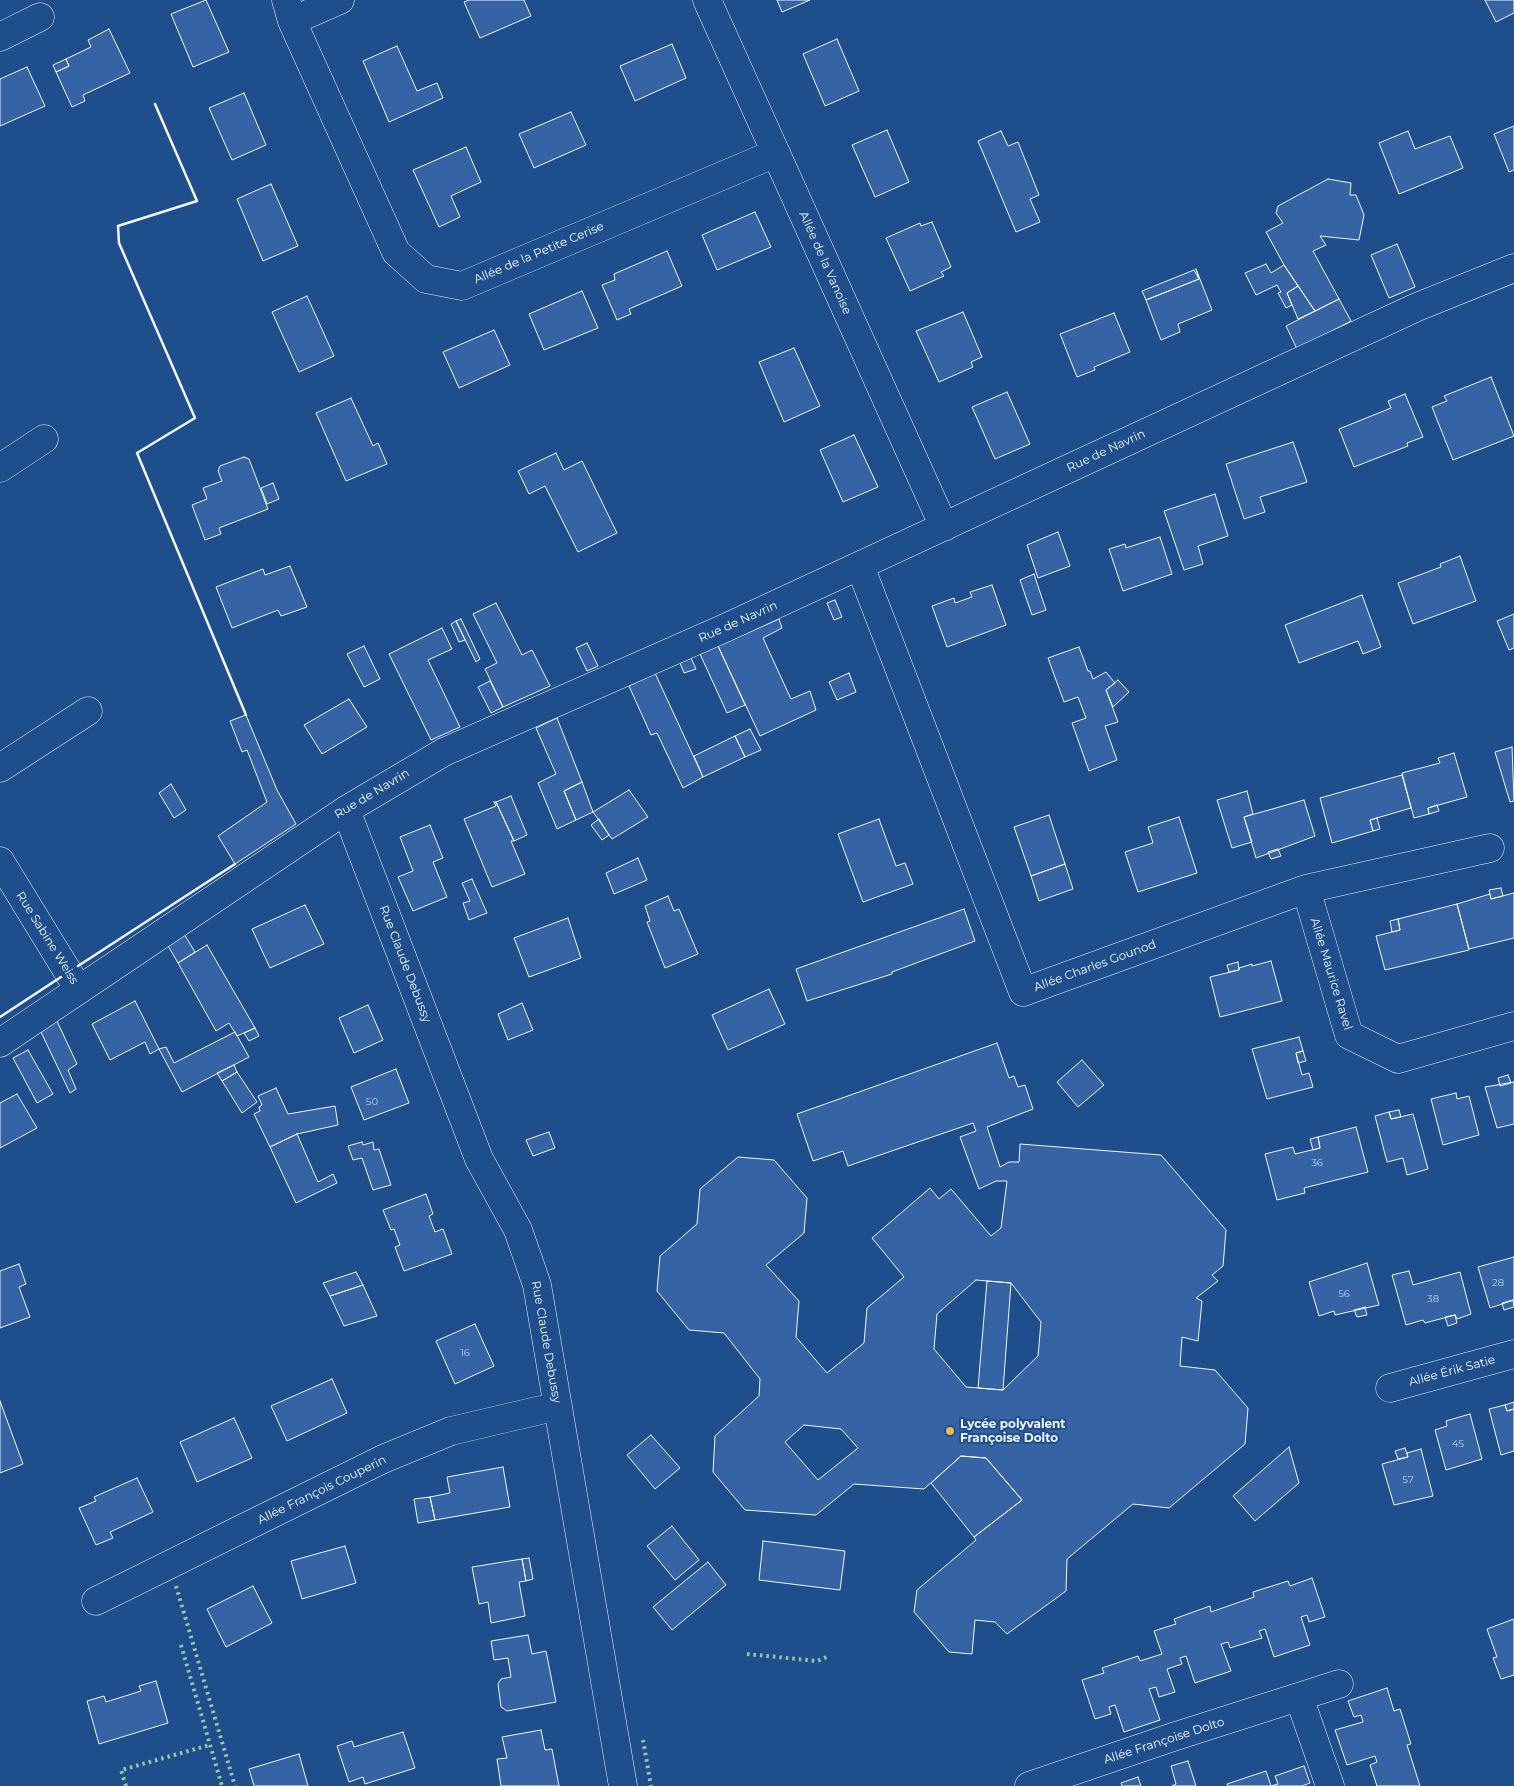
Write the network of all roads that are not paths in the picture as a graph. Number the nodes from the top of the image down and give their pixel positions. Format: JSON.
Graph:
{"nodes":[{"id":1,"x":340,"y":0,"type":"edge"},
{"id":2,"x":707,"y":0,"type":"edge"},
{"id":3,"x":289,"y":11,"type":"edge"},
{"id":4,"x":40,"y":17,"type":"dead end"},
{"id":5,"x":0,"y":37,"type":"edge"},
{"id":6,"x":776,"y":153,"type":"junction"},
{"id":7,"x":1512,"y":274,"type":"edge"},
{"id":8,"x":44,"y":439,"type":"dead end"},
{"id":9,"x":0,"y":468,"type":"edge"},
{"id":10,"x":944,"y":527,"type":"junction"},
{"id":11,"x":860,"y":566,"type":"junction"},
{"id":12,"x":88,"y":710,"type":"dead end"},
{"id":13,"x":0,"y":768,"type":"edge"},
{"id":14,"x":346,"y":810,"type":"junction"},
{"id":15,"x":1490,"y":848,"type":"dead end"},
{"id":16,"x":0,"y":861,"type":"edge"},
{"id":17,"x":1306,"y":889,"type":"junction"},
{"id":18,"x":79,"y":990,"type":"junction"},
{"id":19,"x":1514,"y":1026,"type":"edge"},
{"id":20,"x":0,"y":1043,"type":"edge"},
{"id":21,"x":1514,"y":1354,"type":"edge"},
{"id":22,"x":1390,"y":1388,"type":"dead end"},
{"id":23,"x":558,"y":1406,"type":"junction"},
{"id":24,"x":96,"y":1601,"type":"dead end"},
{"id":25,"x":1339,"y":1684,"type":"dead end"},
{"id":26,"x":1299,"y":1697,"type":"junction"},
{"id":27,"x":623,"y":1786,"type":"edge"},
{"id":28,"x":1029,"y":1786,"type":"edge"},
{"id":29,"x":1330,"y":1786,"type":"edge"}],
"edges":[{"from":1,"to":3,"type":"street"},
{"from":2,"to":6,"type":"street","name":"Allée de la Vanoise"},
{"from":3,"to":6,"type":"street","name":"Allée de la Petite Cerise"},
{"from":4,"to":5,"type":"street"},
{"from":6,"to":10,"type":"street","name":"Allée de la Vanoise"},
{"from":7,"to":10,"type":"street","name":"Rue de Navrin"},
{"from":8,"to":9,"type":"street"},
{"from":10,"to":11,"type":"street","name":"Rue de Navrin"},
{"from":11,"to":14,"type":"street","name":"Rue de Navrin"},
{"from":11,"to":17,"type":"street","name":"Allée Charles Gounod"},
{"from":12,"to":13,"type":"street"},
{"from":14,"to":18,"type":"street","name":"Rue de Navrin"},
{"from":14,"to":23,"type":"street","name":"Rue Claude Debussy"},
{"from":15,"to":17,"type":"street","name":"Allée Charles Gounod"},
{"from":16,"to":18,"type":"street","name":"Rue Sabine Weiss"},
{"from":17,"to":19,"type":"street","name":"Allée Maurice Ravel"},
{"from":18,"to":20,"type":"street","name":"Rue de Navrin"},
{"from":21,"to":22,"type":"street","name":"Allée Érik Satie"},
{"from":23,"to":24,"type":"street","name":"Allée François Couperin"},
{"from":23,"to":27,"type":"street","name":"Rue Claude Debussy"},
{"from":25,"to":26,"type":"street","name":"Allée Françoise Dolto"},
{"from":26,"to":28,"type":"street","name":"Allée Françoise Dolto"},
{"from":26,"to":29,"type":"street"}]}
